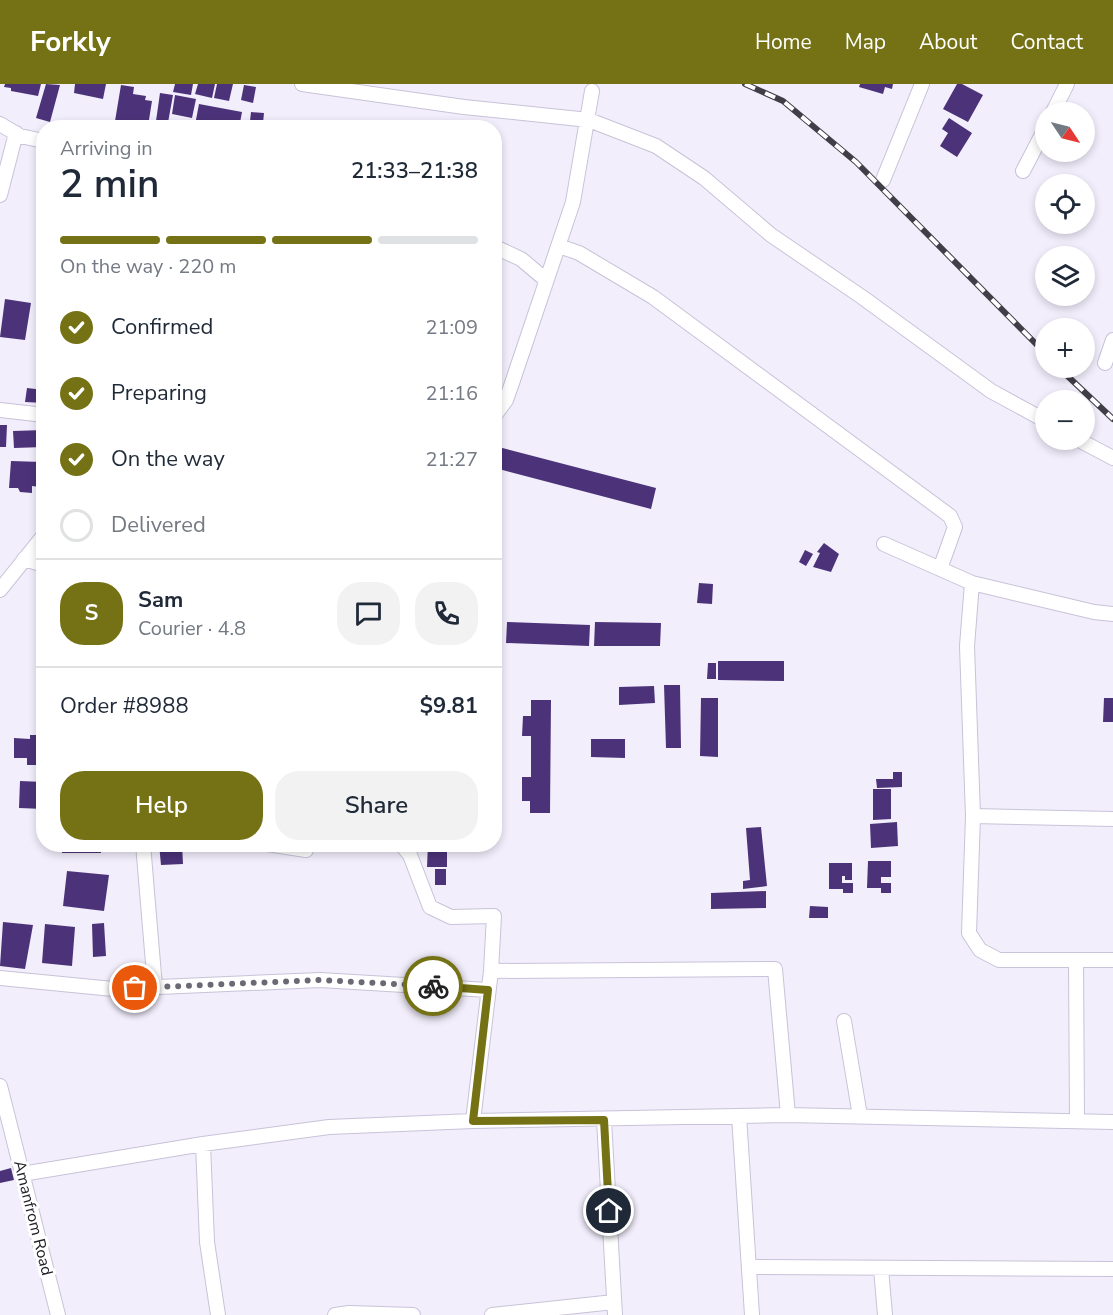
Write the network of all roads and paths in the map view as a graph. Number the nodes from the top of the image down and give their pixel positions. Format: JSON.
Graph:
{"nodes":[{"id":1,"x":302,"y":84,"type":"edge"},
{"id":2,"x":922,"y":84,"type":"edge"},
{"id":3,"x":1068,"y":84,"type":"edge"},
{"id":4,"x":592,"y":91,"type":"dead end"},
{"id":5,"x":1058,"y":102,"type":"edge"},
{"id":6,"x":589,"y":120,"type":"junction"},
{"id":7,"x":0,"y":124,"type":"edge"},
{"id":8,"x":16,"y":134,"type":"junction"},
{"id":9,"x":36,"y":139,"type":"edge"},
{"id":10,"x":1035,"y":148,"type":"edge"},
{"id":11,"x":1023,"y":171,"type":"dead end"},
{"id":12,"x":883,"y":180,"type":"dead end"},
{"id":13,"x":0,"y":195,"type":"edge"},
{"id":14,"x":559,"y":246,"type":"junction"},
{"id":15,"x":502,"y":250,"type":"edge"},
{"id":16,"x":546,"y":280,"type":"junction"},
{"id":17,"x":1113,"y":340,"type":"edge"},
{"id":18,"x":1105,"y":363,"type":"dead end"},
{"id":19,"x":502,"y":405,"type":"edge"},
{"id":20,"x":0,"y":410,"type":"edge"},
{"id":21,"x":36,"y":414,"type":"edge"},
{"id":22,"x":1035,"y":415,"type":"edge"},
{"id":23,"x":1095,"y":449,"type":"edge"},
{"id":24,"x":1113,"y":458,"type":"edge"},
{"id":25,"x":884,"y":544,"type":"dead end"},
{"id":26,"x":36,"y":545,"type":"edge"},
{"id":27,"x":24,"y":558,"type":"junction"},
{"id":28,"x":36,"y":562,"type":"edge"},
{"id":29,"x":940,"y":569,"type":"junction"},
{"id":30,"x":972,"y":583,"type":"junction"},
{"id":31,"x":0,"y":590,"type":"edge"},
{"id":32,"x":1113,"y":614,"type":"edge"},
{"id":33,"x":973,"y":816,"type":"junction"},
{"id":34,"x":1113,"y":819,"type":"edge"},
{"id":35,"x":144,"y":852,"type":"edge"},
{"id":36,"x":408,"y":852,"type":"edge"},
{"id":37,"x":1076,"y":960,"type":"junction"},
{"id":38,"x":1113,"y":960,"type":"edge"},
{"id":39,"x":491,"y":971,"type":"junction"},
{"id":40,"x":0,"y":978,"type":"edge"},
{"id":41,"x":156,"y":987,"type":"junction"},
{"id":42,"x":488,"y":990,"type":"junction"},
{"id":43,"x":844,"y":1021,"type":"dead end"},
{"id":44,"x":0,"y":1086,"type":"edge"},
{"id":45,"x":788,"y":1115,"type":"junction"},
{"id":46,"x":739,"y":1116,"type":"junction"},
{"id":47,"x":860,"y":1116,"type":"junction"},
{"id":48,"x":604,"y":1120,"type":"junction"},
{"id":49,"x":1077,"y":1120,"type":"junction"},
{"id":50,"x":473,"y":1121,"type":"junction"},
{"id":51,"x":1113,"y":1122,"type":"edge"},
{"id":52,"x":202,"y":1144,"type":"junction"},
{"id":53,"x":22,"y":1174,"type":"junction"},
{"id":54,"x":750,"y":1267,"type":"junction"},
{"id":55,"x":881,"y":1268,"type":"junction"},
{"id":56,"x":1113,"y":1269,"type":"edge"},
{"id":57,"x":615,"y":1308,"type":"edge"},
{"id":58,"x":58,"y":1315,"type":"edge"},
{"id":59,"x":218,"y":1315,"type":"edge"},
{"id":60,"x":335,"y":1315,"type":"edge"},
{"id":61,"x":413,"y":1315,"type":"edge"},
{"id":62,"x":492,"y":1315,"type":"edge"},
{"id":63,"x":752,"y":1315,"type":"edge"},
{"id":64,"x":885,"y":1315,"type":"edge"}],
"edges":[{"from":1,"to":6,"type":"street"},
{"from":2,"to":12,"type":"street"},
{"from":3,"to":5,"type":"street"},
{"from":4,"to":6,"type":"street"},
{"from":6,"to":14,"type":"street"},
{"from":6,"to":22,"type":"street"},
{"from":7,"to":8,"type":"street"},
{"from":8,"to":9,"type":"street"},
{"from":8,"to":13,"type":"street"},
{"from":10,"to":11,"type":"street"},
{"from":14,"to":16,"type":"street"},
{"from":14,"to":29,"type":"street"},
{"from":15,"to":16,"type":"street"},
{"from":16,"to":19,"type":"street"},
{"from":17,"to":18,"type":"street"},
{"from":20,"to":21,"type":"street"},
{"from":23,"to":24,"type":"street"},
{"from":25,"to":29,"type":"street"},
{"from":26,"to":27,"type":"street"},
{"from":27,"to":28,"type":"street"},
{"from":27,"to":31,"type":"street"},
{"from":29,"to":30,"type":"street"},
{"from":30,"to":32,"type":"street"},
{"from":30,"to":33,"type":"street"},
{"from":33,"to":34,"type":"street"},
{"from":33,"to":37,"type":"street"},
{"from":35,"to":41,"type":"street"},
{"from":36,"to":39,"type":"street"},
{"from":37,"to":38,"type":"street"},
{"from":37,"to":49,"type":"street"},
{"from":39,"to":42,"type":"street"},
{"from":39,"to":45,"type":"street"},
{"from":40,"to":41,"type":"street"},
{"from":41,"to":42,"type":"street"},
{"from":42,"to":50,"type":"street"},
{"from":43,"to":47,"type":"street"},
{"from":44,"to":53,"type":"street","name":"Amanfrom Road"},
{"from":45,"to":46,"type":"street"},
{"from":45,"to":47,"type":"street"},
{"from":46,"to":48,"type":"street"},
{"from":46,"to":54,"type":"street"},
{"from":47,"to":49,"type":"street"},
{"from":48,"to":50,"type":"street"},
{"from":48,"to":57,"type":"street"},
{"from":49,"to":51,"type":"street"},
{"from":50,"to":52,"type":"street"},
{"from":52,"to":53,"type":"street"},
{"from":52,"to":59,"type":"street"},
{"from":53,"to":58,"type":"street","name":"Amanfrom Road"},
{"from":54,"to":55,"type":"street"},
{"from":54,"to":63,"type":"street"},
{"from":55,"to":56,"type":"street"},
{"from":55,"to":64,"type":"street"},
{"from":57,"to":62,"type":"street"},
{"from":60,"to":61,"type":"street"}]}
